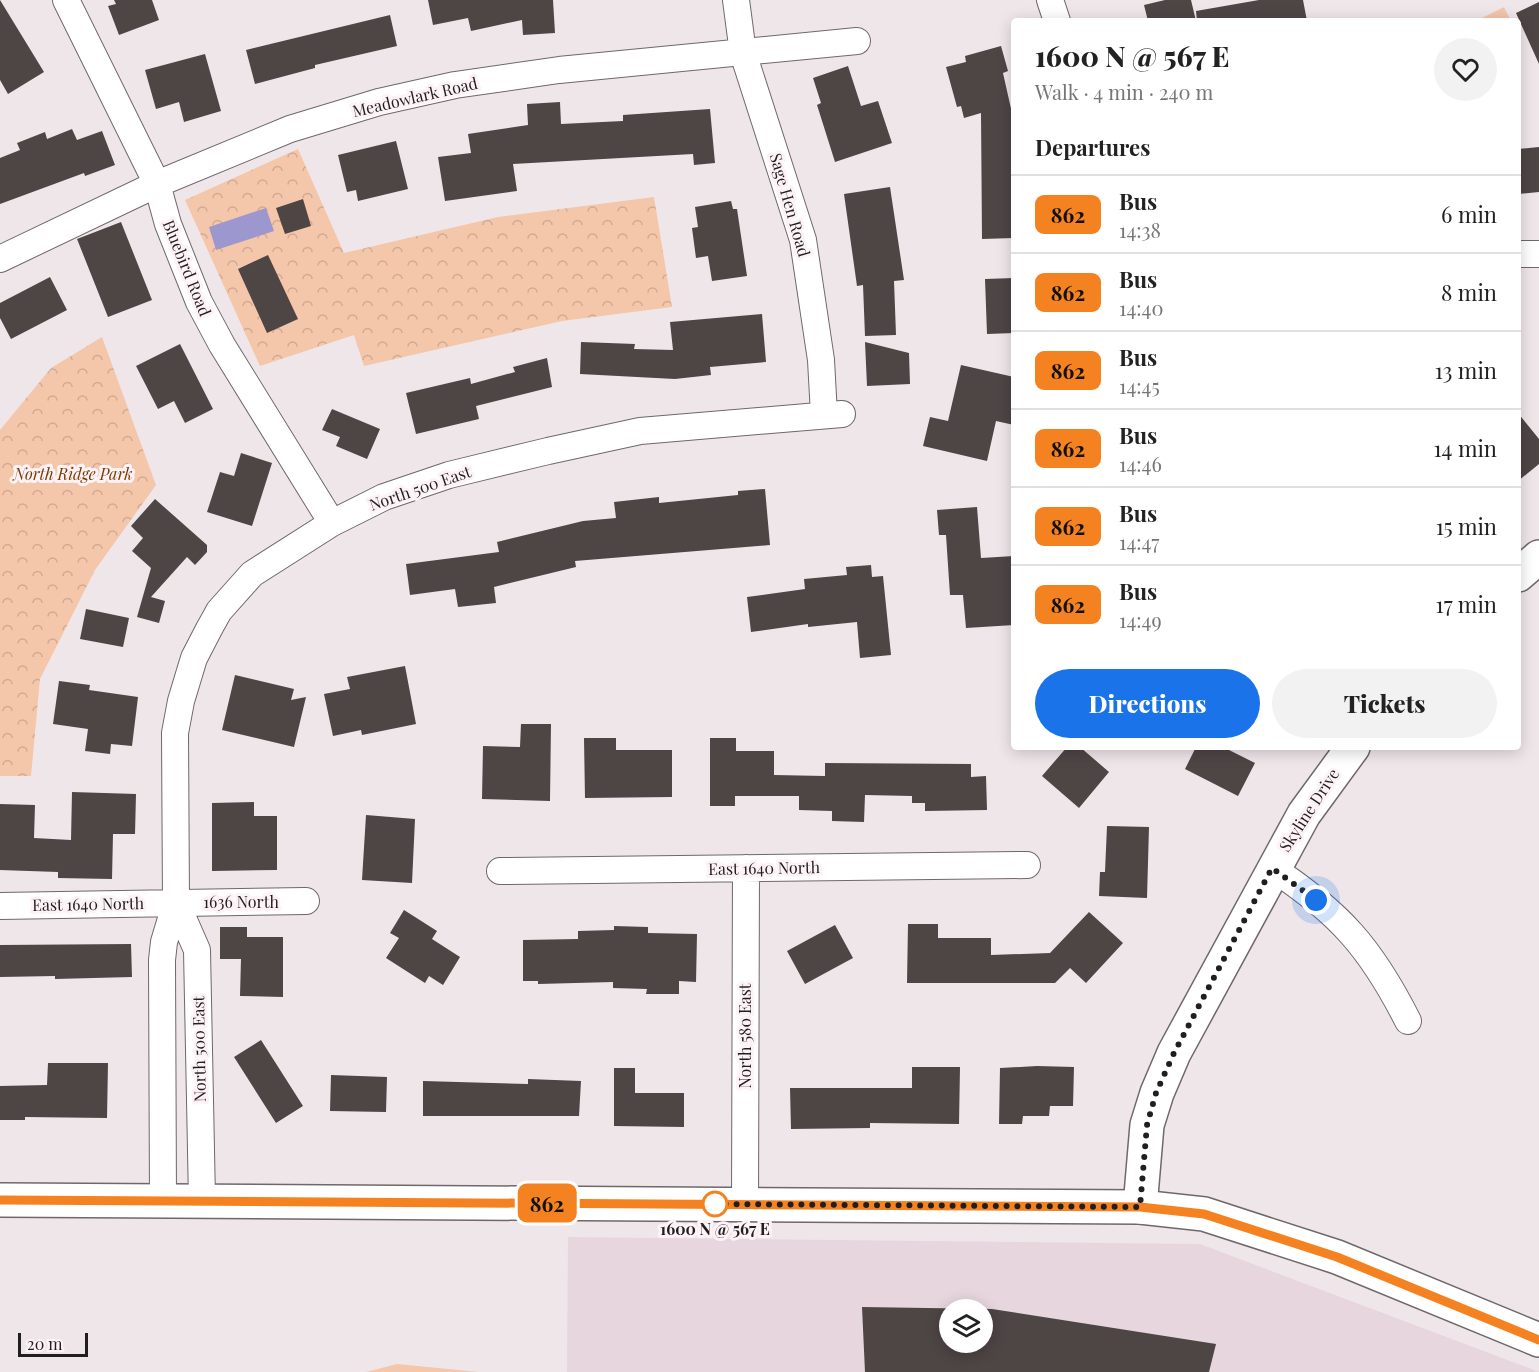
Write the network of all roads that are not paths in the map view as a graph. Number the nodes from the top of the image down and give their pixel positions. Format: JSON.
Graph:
{"nodes":[{"id":1,"x":66,"y":0,"type":"edge"},
{"id":2,"x":736,"y":0,"type":"edge"},
{"id":3,"x":1050,"y":0,"type":"edge"},
{"id":4,"x":1056,"y":18,"type":"edge"},
{"id":5,"x":857,"y":40,"type":"dead end"},
{"id":6,"x":743,"y":53,"type":"junction"},
{"id":7,"x":157,"y":184,"type":"junction"},
{"id":8,"x":1521,"y":254,"type":"edge"},
{"id":9,"x":1539,"y":254,"type":"edge"},
{"id":10,"x":0,"y":259,"type":"edge"},
{"id":11,"x":833,"y":414,"type":"joint"},
{"id":12,"x":332,"y":523,"type":"junction"},
{"id":13,"x":1539,"y":557,"type":"edge"},
{"id":14,"x":1521,"y":572,"type":"edge"},
{"id":15,"x":1351,"y":750,"type":"edge"},
{"id":16,"x":1027,"y":865,"type":"dead end"},
{"id":17,"x":746,"y":868,"type":"junction"},
{"id":18,"x":1272,"y":868,"type":"junction"},
{"id":19,"x":500,"y":872,"type":"dead end"},
{"id":20,"x":176,"y":902,"type":"junction"},
{"id":21,"x":306,"y":902,"type":"dead end"},
{"id":22,"x":0,"y":906,"type":"edge"},
{"id":23,"x":1408,"y":1021,"type":"dead end"},
{"id":24,"x":0,"y":1200,"type":"edge"},
{"id":25,"x":163,"y":1200,"type":"junction"},
{"id":26,"x":202,"y":1200,"type":"junction"},
{"id":27,"x":745,"y":1204,"type":"junction"},
{"id":28,"x":1140,"y":1207,"type":"junction"},
{"id":29,"x":1539,"y":1340,"type":"edge"}],
"edges":[{"from":1,"to":7,"type":"street","name":"Bluebird Road"},
{"from":2,"to":6,"type":"street","name":"Sage Hen Road"},
{"from":3,"to":4,"type":"street"},
{"from":5,"to":6,"type":"street","name":"Meadowlark Road"},
{"from":6,"to":7,"type":"street","name":"Meadowlark Road"},
{"from":6,"to":11,"type":"street","name":"Sage Hen Road"},
{"from":7,"to":10,"type":"street","name":"Meadowlark Road"},
{"from":7,"to":12,"type":"street","name":"Bluebird Road"},
{"from":8,"to":9,"type":"street"},
{"from":11,"to":12,"type":"street","name":"North 500 East"},
{"from":12,"to":20,"type":"street","name":"North 500 East"},
{"from":13,"to":14,"type":"main road"},
{"from":15,"to":18,"type":"main road","name":"Skyline Drive"},
{"from":16,"to":17,"type":"street","name":"East 1640 North"},
{"from":17,"to":19,"type":"street","name":"East 1640 North"},
{"from":17,"to":27,"type":"street","name":"North 580 East"},
{"from":18,"to":23,"type":"street"},
{"from":18,"to":28,"type":"main road","name":"Skyline Drive"},
{"from":20,"to":21,"type":"street","name":"1636 North"},
{"from":20,"to":22,"type":"street","name":"East 1640 North"},
{"from":20,"to":25,"type":"street","name":"North 500 East"},
{"from":20,"to":26,"type":"street","name":"North 500 East"},
{"from":24,"to":25,"type":"main road"},
{"from":25,"to":26,"type":"main road"},
{"from":26,"to":27,"type":"main road"},
{"from":27,"to":28,"type":"main road"},
{"from":28,"to":29,"type":"main road"}]}
